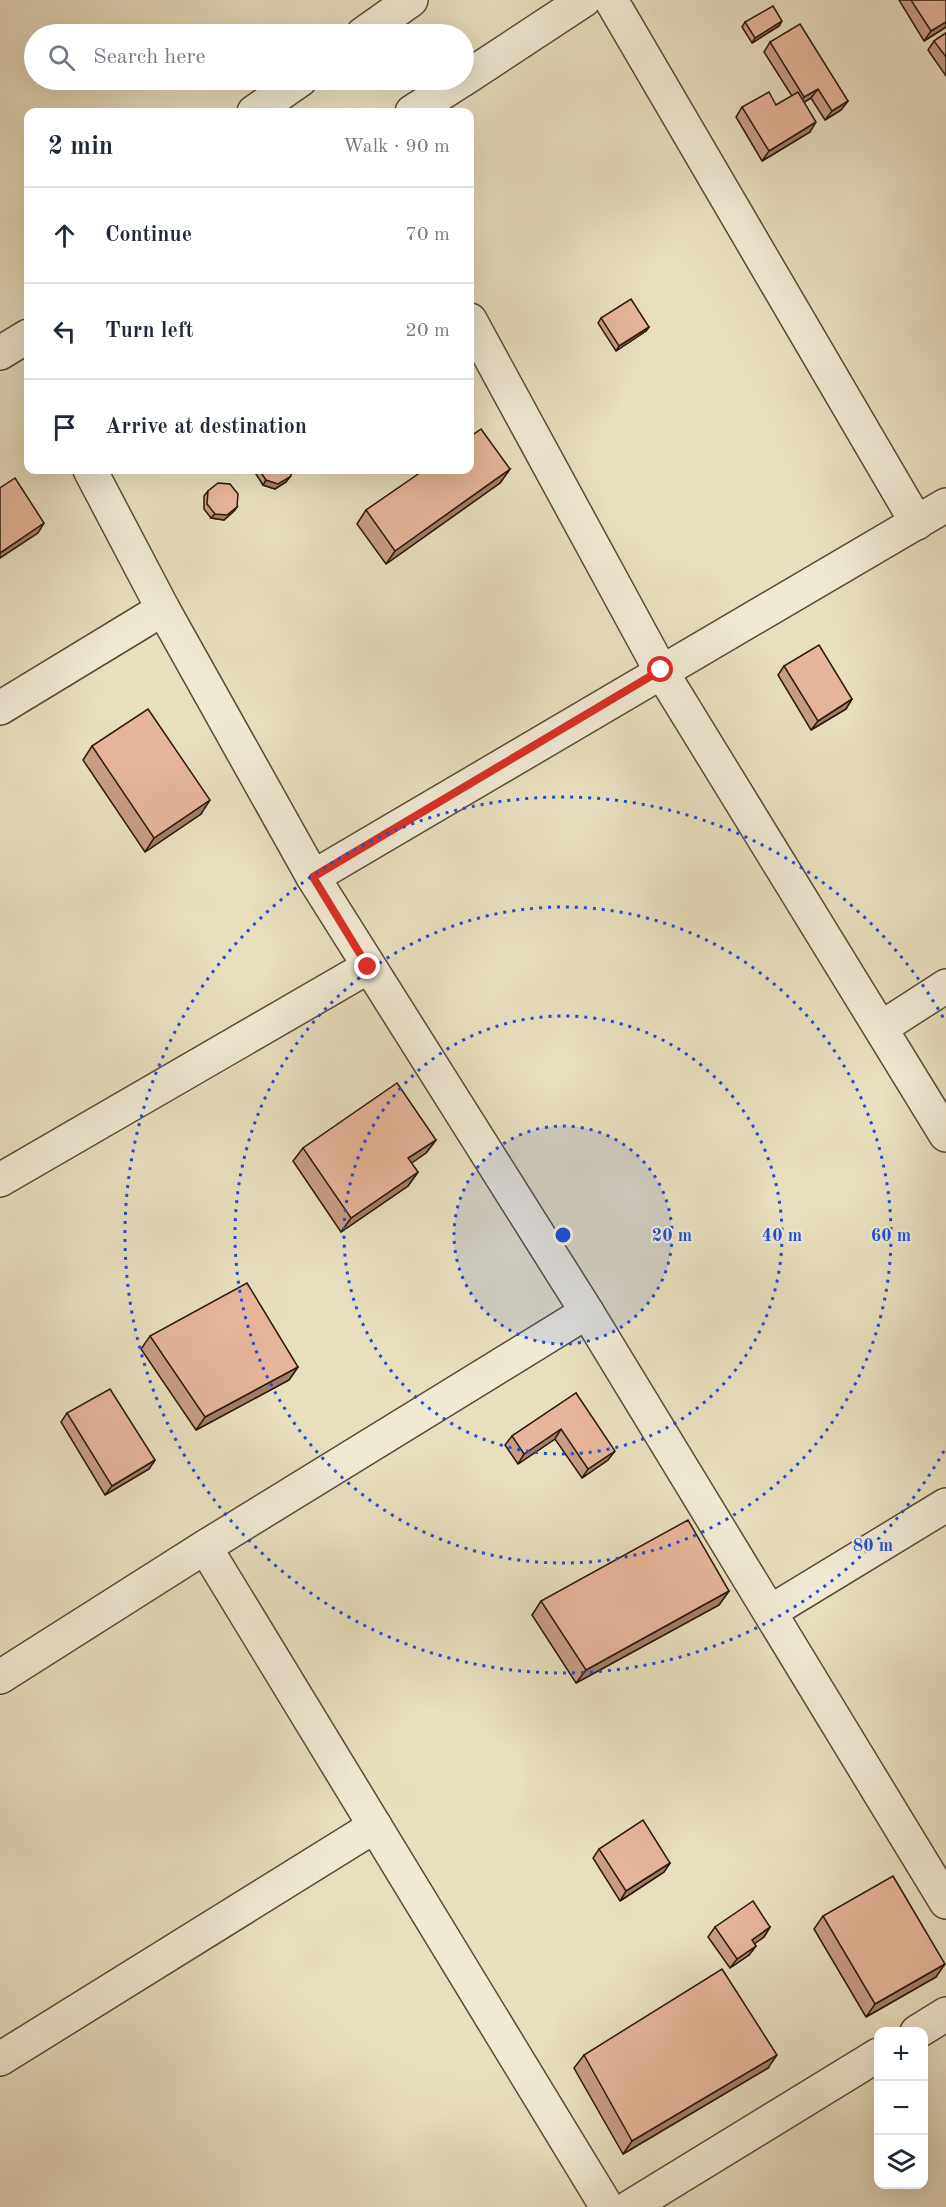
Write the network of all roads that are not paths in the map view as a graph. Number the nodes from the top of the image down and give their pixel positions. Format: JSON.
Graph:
{"nodes":[{"id":1,"x":411,"y":0,"type":"edge"},
{"id":2,"x":584,"y":0,"type":"edge"},
{"id":3,"x":611,"y":0,"type":"edge"},
{"id":4,"x":377,"y":24,"type":"edge"},
{"id":5,"x":474,"y":72,"type":"edge"},
{"id":6,"x":286,"y":90,"type":"edge"},
{"id":7,"x":446,"y":90,"type":"edge"},
{"id":8,"x":260,"y":108,"type":"edge"},
{"id":9,"x":418,"y":108,"type":"edge"},
{"id":10,"x":474,"y":327,"type":"edge"},
{"id":11,"x":92,"y":474,"type":"edge"},
{"id":12,"x":946,"y":505,"type":"edge"},
{"id":13,"x":917,"y":523,"type":"junction"},
{"id":14,"x":163,"y":609,"type":"junction"},
{"id":15,"x":661,"y":670,"type":"junction"},
{"id":16,"x":0,"y":708,"type":"edge"},
{"id":17,"x":313,"y":877,"type":"junction"},
{"id":18,"x":368,"y":967,"type":"junction"},
{"id":19,"x":946,"y":986,"type":"edge"},
{"id":20,"x":881,"y":1028,"type":"junction"},
{"id":21,"x":946,"y":1135,"type":"edge"},
{"id":22,"x":0,"y":1180,"type":"edge"},
{"id":23,"x":587,"y":1312,"type":"junction"},
{"id":24,"x":946,"y":1504,"type":"edge"},
{"id":25,"x":205,"y":1547,"type":"junction"},
{"id":26,"x":770,"y":1612,"type":"junction"},
{"id":27,"x":0,"y":1677,"type":"edge"},
{"id":28,"x":375,"y":1826,"type":"junction"},
{"id":29,"x":946,"y":1902,"type":"edge"},
{"id":30,"x":946,"y":2014,"type":"edge"},
{"id":31,"x":924,"y":2027,"type":"edge"},
{"id":32,"x":0,"y":2058,"type":"edge"},
{"id":33,"x":874,"y":2058,"type":"edge"},
{"id":34,"x":607,"y":2207,"type":"edge"},
{"id":35,"x":630,"y":2207,"type":"edge"}],
"edges":[{"from":1,"to":4,"type":"street"},
{"from":2,"to":5,"type":"street"},
{"from":3,"to":13,"type":"street"},
{"from":6,"to":8,"type":"street"},
{"from":7,"to":9,"type":"street"},
{"from":10,"to":15,"type":"street"},
{"from":11,"to":14,"type":"street"},
{"from":12,"to":13,"type":"street"},
{"from":13,"to":15,"type":"street"},
{"from":14,"to":16,"type":"street"},
{"from":14,"to":17,"type":"street"},
{"from":15,"to":17,"type":"street"},
{"from":15,"to":20,"type":"street"},
{"from":17,"to":18,"type":"street"},
{"from":18,"to":22,"type":"street"},
{"from":18,"to":23,"type":"street"},
{"from":19,"to":20,"type":"street"},
{"from":20,"to":21,"type":"street"},
{"from":23,"to":25,"type":"street"},
{"from":23,"to":26,"type":"street"},
{"from":24,"to":26,"type":"street"},
{"from":25,"to":27,"type":"street"},
{"from":25,"to":28,"type":"street"},
{"from":26,"to":29,"type":"street"},
{"from":28,"to":32,"type":"street"},
{"from":28,"to":34,"type":"street"},
{"from":30,"to":31,"type":"street"},
{"from":33,"to":35,"type":"street"}]}
